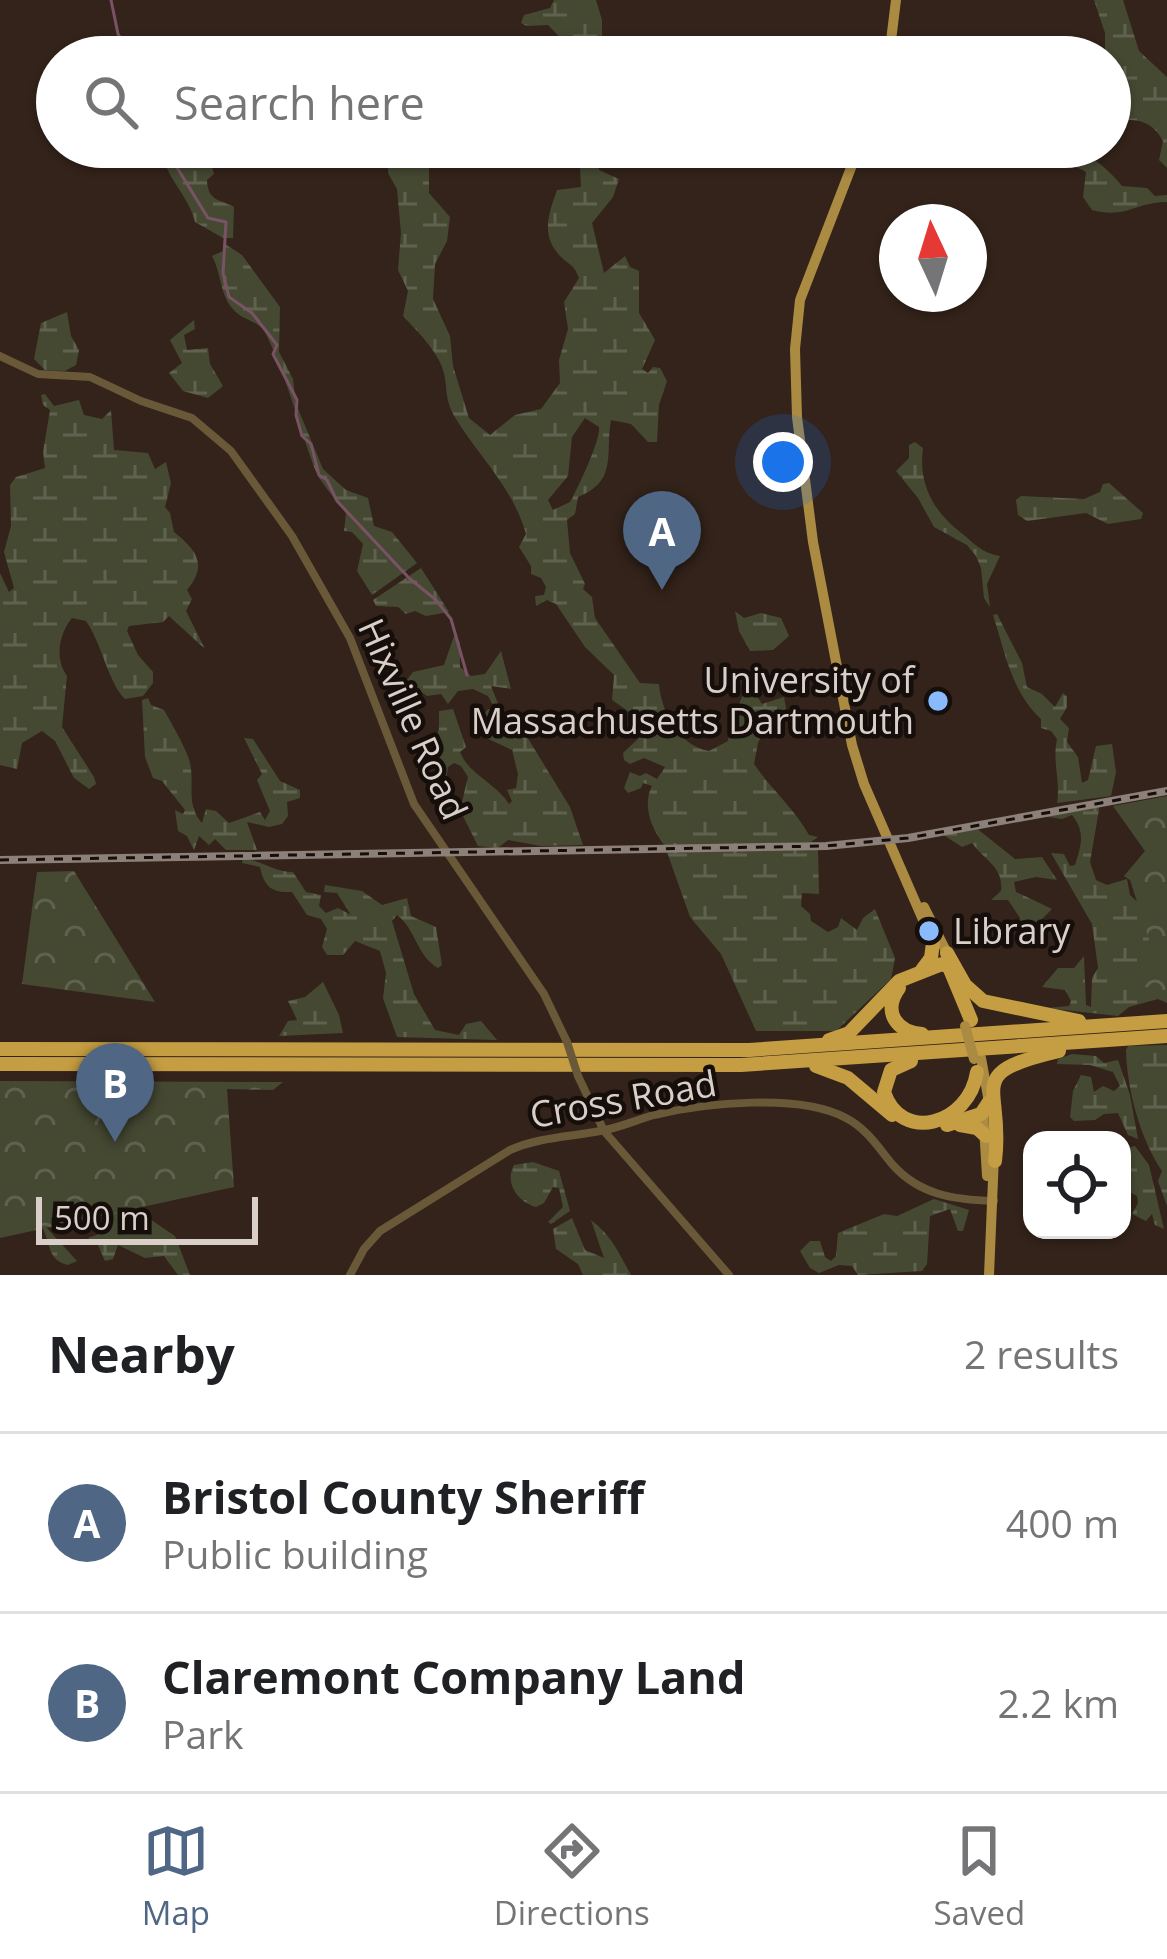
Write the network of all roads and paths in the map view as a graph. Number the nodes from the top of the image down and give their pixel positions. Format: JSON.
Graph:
{"nodes":[{"id":1,"x":896,"y":0,"type":"edge"},
{"id":2,"x":892,"y":36,"type":"edge"},
{"id":3,"x":851,"y":168,"type":"edge"},
{"id":4,"x":0,"y":356,"type":"edge"},
{"id":5,"x":920,"y":906,"type":"junction"},
{"id":6,"x":933,"y":943,"type":"junction"},
{"id":7,"x":945,"y":958,"type":"junction"},
{"id":8,"x":922,"y":970,"type":"junction"},
{"id":9,"x":950,"y":984,"type":"junction"},
{"id":10,"x":1167,"y":1021,"type":"edge"},
{"id":11,"x":967,"y":1027,"type":"junction"},
{"id":12,"x":1118,"y":1032,"type":"junction"},
{"id":13,"x":1167,"y":1036,"type":"edge"},
{"id":14,"x":0,"y":1049,"type":"edge"},
{"id":15,"x":764,"y":1049,"type":"junction"},
{"id":16,"x":974,"y":1060,"type":"junction"},
{"id":17,"x":788,"y":1063,"type":"junction"},
{"id":18,"x":0,"y":1064,"type":"edge"},
{"id":19,"x":986,"y":1107,"type":"junction"},
{"id":20,"x":949,"y":1124,"type":"junction"},
{"id":21,"x":604,"y":1131,"type":"junction"},
{"id":22,"x":986,"y":1136,"type":"junction"},
{"id":23,"x":995,"y":1161,"type":"junction"},
{"id":24,"x":990,"y":1201,"type":"junction"},
{"id":25,"x":350,"y":1275,"type":"edge"},
{"id":26,"x":729,"y":1275,"type":"edge"},
{"id":27,"x":986,"y":1275,"type":"edge"}],
"edges":[{"from":1,"to":2,"type":"main road"},
{"from":3,"to":5,"type":"main road"},
{"from":4,"to":21,"type":"street","name":"Hixville Road","bridge":true},
{"from":5,"to":6,"type":"main road"},
{"from":5,"to":7,"type":"main road"},
{"from":6,"to":7,"type":"main road"},
{"from":6,"to":8,"type":"highway"},
{"from":7,"to":8,"type":"highway"},
{"from":7,"to":9,"type":"main road"},
{"from":7,"to":11,"type":"highway"},
{"from":7,"to":12,"type":"highway"},
{"from":8,"to":15,"type":"highway"},
{"from":9,"to":11,"type":"main road"},
{"from":9,"to":11,"type":"highway"},
{"from":10,"to":12,"type":"highway"},
{"from":11,"to":12,"type":"highway"},
{"from":11,"to":15,"type":"highway"},
{"from":11,"to":16,"type":"main road","bridge":true},
{"from":12,"to":13,"type":"highway"},
{"from":12,"to":16,"type":"highway"},
{"from":12,"to":23,"type":"highway"},
{"from":14,"to":15,"type":"highway"},
{"from":16,"to":16,"type":"highway"},
{"from":16,"to":17,"type":"highway"},
{"from":16,"to":19,"type":"main road"},
{"from":17,"to":18,"type":"highway"},
{"from":17,"to":20,"type":"highway"},
{"from":19,"to":20,"type":"highway"},
{"from":19,"to":22,"type":"main road"},
{"from":19,"to":23,"type":"main road"},
{"from":20,"to":22,"type":"highway"},
{"from":21,"to":24,"type":"street","name":"Cross Road"},
{"from":21,"to":25,"type":"street","name":"Cross Road"},
{"from":21,"to":26,"type":"street","name":"Hixville Road"},
{"from":22,"to":24,"type":"main road"},
{"from":23,"to":24,"type":"main road"},
{"from":24,"to":27,"type":"main road"}]}
